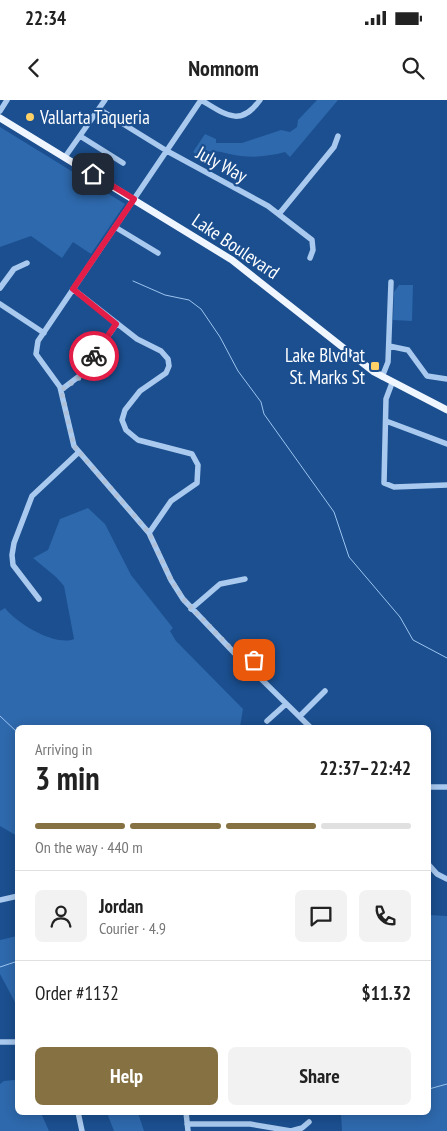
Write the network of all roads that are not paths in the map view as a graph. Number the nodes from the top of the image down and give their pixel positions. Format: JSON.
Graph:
{"nodes":[{"id":1,"x":8,"y":100,"type":"edge"},
{"id":2,"x":105,"y":100,"type":"edge"},
{"id":3,"x":201,"y":100,"type":"edge"},
{"id":4,"x":260,"y":100,"type":"edge"},
{"id":5,"x":98,"y":109,"type":"junction"},
{"id":6,"x":0,"y":111,"type":"edge"},
{"id":7,"x":0,"y":118,"type":"edge"},
{"id":8,"x":80,"y":136,"type":"junction"},
{"id":9,"x":338,"y":136,"type":"dead end"},
{"id":10,"x":167,"y":151,"type":"junction"},
{"id":11,"x":65,"y":157,"type":"junction"},
{"id":12,"x":123,"y":163,"type":"dead end"},
{"id":13,"x":134,"y":199,"type":"junction"},
{"id":14,"x":279,"y":214,"type":"junction"},
{"id":15,"x":115,"y":227,"type":"junction"},
{"id":16,"x":158,"y":253,"type":"dead end"},
{"id":17,"x":310,"y":258,"type":"dead end"},
{"id":18,"x":27,"y":263,"type":"dead end"},
{"id":19,"x":391,"y":282,"type":"dead end"},
{"id":20,"x":0,"y":288,"type":"edge"},
{"id":21,"x":73,"y":289,"type":"junction"},
{"id":22,"x":0,"y":304,"type":"edge"},
{"id":23,"x":116,"y":324,"type":"junction"},
{"id":24,"x":44,"y":333,"type":"junction"},
{"id":25,"x":389,"y":346,"type":"junction"},
{"id":26,"x":382,"y":377,"type":"junction"},
{"id":27,"x":447,"y":379,"type":"edge"},
{"id":28,"x":392,"y":383,"type":"junction"},
{"id":29,"x":61,"y":390,"type":"junction"},
{"id":30,"x":447,"y":410,"type":"edge"},
{"id":31,"x":386,"y":421,"type":"junction"},
{"id":32,"x":447,"y":444,"type":"edge"},
{"id":33,"x":78,"y":452,"type":"junction"},
{"id":34,"x":447,"y":485,"type":"edge"},
{"id":35,"x":149,"y":533,"type":"junction"},
{"id":36,"x":244,"y":579,"type":"dead end"},
{"id":37,"x":39,"y":599,"type":"dead end"},
{"id":38,"x":190,"y":609,"type":"junction"},
{"id":39,"x":242,"y":660,"type":"junction"},
{"id":40,"x":255,"y":673,"type":"junction"},
{"id":41,"x":325,"y":691,"type":"dead end"},
{"id":42,"x":286,"y":704,"type":"junction"},
{"id":43,"x":300,"y":716,"type":"junction"},
{"id":44,"x":267,"y":721,"type":"dead end"},
{"id":45,"x":308,"y":725,"type":"edge"},
{"id":46,"x":431,"y":787,"type":"edge"},
{"id":47,"x":447,"y":787,"type":"edge"},
{"id":48,"x":431,"y":867,"type":"edge"},
{"id":49,"x":447,"y":879,"type":"edge"},
{"id":50,"x":15,"y":897,"type":"edge"},
{"id":51,"x":0,"y":900,"type":"edge"},
{"id":52,"x":0,"y":1042,"type":"edge"},
{"id":53,"x":15,"y":1042,"type":"edge"},
{"id":54,"x":79,"y":1115,"type":"edge"},
{"id":55,"x":186,"y":1115,"type":"edge"},
{"id":56,"x":309,"y":1122,"type":"dead end"},
{"id":57,"x":188,"y":1128,"type":"edge"},
{"id":58,"x":82,"y":1131,"type":"edge"}],
"edges":[{"from":1,"to":6,"type":"street"},
{"from":2,"to":5,"type":"street"},
{"from":3,"to":4,"type":"street"},
{"from":3,"to":10,"type":"street"},
{"from":5,"to":8,"type":"street"},
{"from":5,"to":10,"type":"street","name":"July Way"},
{"from":7,"to":11,"type":"main road","name":"Lake Boulevard"},
{"from":8,"to":11,"type":"street"},
{"from":8,"to":12,"type":"street"},
{"from":9,"to":14,"type":"street"},
{"from":10,"to":13,"type":"street"},
{"from":10,"to":14,"type":"street","name":"July Way"},
{"from":11,"to":13,"type":"main road","name":"Lake Boulevard"},
{"from":13,"to":15,"type":"street"},
{"from":13,"to":26,"type":"main road","name":"Lake Boulevard"},
{"from":14,"to":17,"type":"street","name":"July Way"},
{"from":15,"to":16,"type":"street"},
{"from":15,"to":21,"type":"street"},
{"from":18,"to":20,"type":"street"},
{"from":19,"to":25,"type":"street"},
{"from":21,"to":23,"type":"street"},
{"from":21,"to":24,"type":"street"},
{"from":22,"to":24,"type":"street"},
{"from":23,"to":29,"type":"street"},
{"from":23,"to":35,"type":"street"},
{"from":24,"to":29,"type":"street"},
{"from":25,"to":26,"type":"street"},
{"from":25,"to":27,"type":"street"},
{"from":26,"to":28,"type":"main road","name":"Lake Boulevard"},
{"from":28,"to":30,"type":"main road","name":"Lake Boulevard"},
{"from":28,"to":31,"type":"street"},
{"from":29,"to":33,"type":"street"},
{"from":31,"to":32,"type":"street"},
{"from":31,"to":34,"type":"street"},
{"from":33,"to":35,"type":"street"},
{"from":33,"to":37,"type":"street"},
{"from":35,"to":38,"type":"street"},
{"from":36,"to":38,"type":"street"},
{"from":38,"to":39,"type":"street"},
{"from":39,"to":40,"type":"street"},
{"from":39,"to":40,"type":"street"},
{"from":40,"to":42,"type":"street"},
{"from":41,"to":43,"type":"street"},
{"from":42,"to":43,"type":"street"},
{"from":42,"to":44,"type":"street"},
{"from":43,"to":45,"type":"street"},
{"from":46,"to":47,"type":"street"},
{"from":48,"to":49,"type":"street"},
{"from":50,"to":51,"type":"street"},
{"from":52,"to":53,"type":"street"},
{"from":54,"to":58,"type":"street"},
{"from":55,"to":57,"type":"street"},
{"from":56,"to":57,"type":"street"}]}
